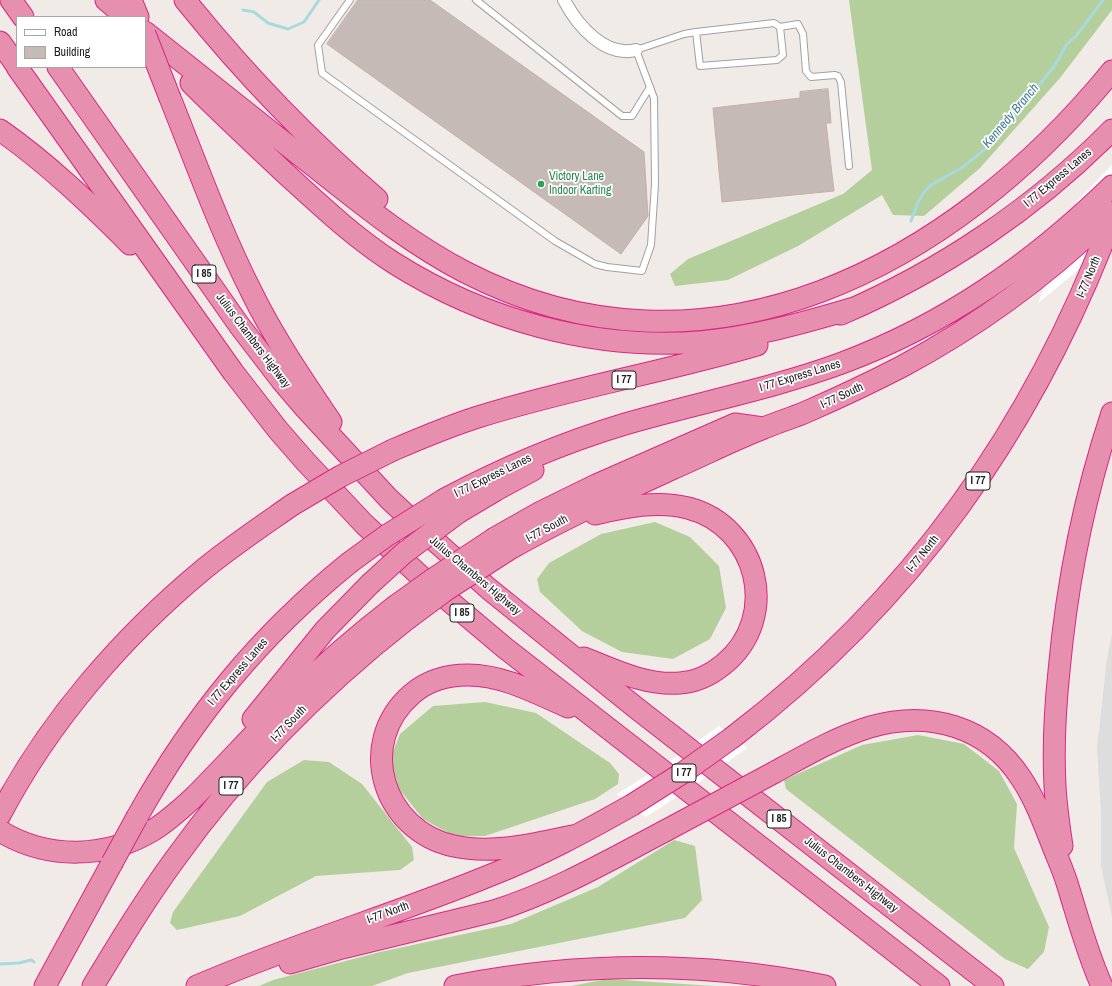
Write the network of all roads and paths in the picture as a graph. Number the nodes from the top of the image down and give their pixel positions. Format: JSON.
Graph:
{"nodes":[{"id":1,"x":11,"y":0,"type":"edge"},
{"id":2,"x":106,"y":0,"type":"edge"},
{"id":3,"x":132,"y":0,"type":"edge"},
{"id":4,"x":185,"y":0,"type":"edge"},
{"id":5,"x":350,"y":0,"type":"edge"},
{"id":6,"x":476,"y":0,"type":"edge"},
{"id":7,"x":564,"y":0,"type":"edge"},
{"id":8,"x":22,"y":16,"type":"edge"},
{"id":9,"x":125,"y":16,"type":"edge"},
{"id":10,"x":138,"y":16,"type":"edge"},
{"id":11,"x":780,"y":27,"type":"junction"},
{"id":12,"x":696,"y":32,"type":"junction"},
{"id":13,"x":146,"y":35,"type":"edge"},
{"id":14,"x":146,"y":35,"type":"edge"},
{"id":15,"x":146,"y":37,"type":"edge"},
{"id":16,"x":0,"y":42,"type":"edge"},
{"id":17,"x":636,"y":50,"type":"junction"},
{"id":18,"x":16,"y":66,"type":"edge"},
{"id":19,"x":18,"y":68,"type":"edge"},
{"id":20,"x":59,"y":68,"type":"edge"},
{"id":21,"x":1112,"y":71,"type":"edge"},
{"id":22,"x":650,"y":87,"type":"junction"},
{"id":23,"x":0,"y":130,"type":"edge"},
{"id":24,"x":1110,"y":133,"type":"edge"},
{"id":25,"x":849,"y":166,"type":"dead end"},
{"id":26,"x":1112,"y":186,"type":"edge"},
{"id":27,"x":1112,"y":212,"type":"edge"},
{"id":28,"x":1112,"y":219,"type":"edge"},
{"id":29,"x":166,"y":278,"type":"junction"},
{"id":30,"x":506,"y":291,"type":"junction"},
{"id":31,"x":854,"y":308,"type":"junction"},
{"id":32,"x":1112,"y":413,"type":"edge"},
{"id":33,"x":763,"y":428,"type":"junction"},
{"id":34,"x":363,"y":471,"type":"junction"},
{"id":35,"x":452,"y":506,"type":"junction"},
{"id":36,"x":563,"y":520,"type":"junction"},
{"id":37,"x":502,"y":544,"type":"junction"},
{"id":38,"x":401,"y":613,"type":"junction"},
{"id":39,"x":566,"y":650,"type":"junction"},
{"id":40,"x":596,"y":719,"type":"junction"},
{"id":41,"x":193,"y":798,"type":"junction"},
{"id":42,"x":2,"y":810,"type":"edge"},
{"id":43,"x":0,"y":831,"type":"edge"},
{"id":44,"x":577,"y":835,"type":"junction"},
{"id":45,"x":1067,"y":882,"type":"junction"},
{"id":46,"x":45,"y":986,"type":"edge"},
{"id":47,"x":93,"y":986,"type":"edge"},
{"id":48,"x":197,"y":986,"type":"edge"},
{"id":49,"x":227,"y":986,"type":"edge"},
{"id":50,"x":455,"y":986,"type":"edge"},
{"id":51,"x":825,"y":986,"type":"edge"},
{"id":52,"x":939,"y":986,"type":"edge"},
{"id":53,"x":993,"y":986,"type":"edge"},
{"id":54,"x":1102,"y":986,"type":"edge"}],
"edges":[{"from":1,"to":8,"type":"highway"},
{"from":2,"to":9,"type":"highway"},
{"from":3,"to":10,"type":"highway"},
{"from":4,"to":30,"type":"highway"},
{"from":5,"to":22,"type":"lane"},
{"from":6,"to":22,"type":"lane"},
{"from":7,"to":17,"type":"street"},
{"from":11,"to":12,"type":"lane"},
{"from":11,"to":12,"type":"lane"},
{"from":11,"to":25,"type":"lane"},
{"from":12,"to":17,"type":"lane"},
{"from":13,"to":30,"type":"highway"},
{"from":14,"to":31,"type":"highway"},
{"from":15,"to":34,"type":"highway","bridge":true},
{"from":16,"to":18,"type":"highway","number":"I 85"},
{"from":17,"to":22,"type":"lane"},
{"from":19,"to":29,"type":"highway","number":"I 85"},
{"from":20,"to":34,"type":"highway","name":"Julius Chambers Highway","number":"I 85"},
{"from":21,"to":30,"type":"highway"},
{"from":23,"to":29,"type":"highway"},
{"from":24,"to":31,"type":"highway","name":"I 77 Express Lanes","number":"I 77"},
{"from":26,"to":35,"type":"highway","name":"I 77 Express Lanes"},
{"from":27,"to":33,"type":"highway","name":"I-77 South"},
{"from":28,"to":44,"type":"highway","name":"I-77 North","number":"I 77","bridge":true},
{"from":29,"to":40,"type":"highway","number":"I 85"},
{"from":31,"to":42,"type":"highway","name":"I 77 Express Lanes","number":"I 77","bridge":true},
{"from":32,"to":45,"type":"highway"},
{"from":33,"to":36,"type":"highway","name":"I-77 South"},
{"from":33,"to":37,"type":"highway"},
{"from":34,"to":39,"type":"highway","name":"Julius Chambers Highway","number":"I 85"},
{"from":35,"to":41,"type":"highway","bridge":true},
{"from":35,"to":46,"type":"highway","name":"I 77 Express Lanes","bridge":true},
{"from":36,"to":37,"type":"highway","name":"I-77 South"},
{"from":36,"to":39,"type":"highway"},
{"from":37,"to":38,"type":"highway","bridge":true},
{"from":38,"to":41,"type":"highway"},
{"from":38,"to":47,"type":"highway","name":"I-77 South","number":"I 77"},
{"from":39,"to":53,"type":"highway","name":"Julius Chambers Highway","number":"I 85"},
{"from":40,"to":44,"type":"highway"},
{"from":40,"to":52,"type":"highway","number":"I 85"},
{"from":41,"to":43,"type":"highway"},
{"from":44,"to":48,"type":"highway","name":"I-77 North","number":"I 77"},
{"from":45,"to":49,"type":"highway","bridge":true},
{"from":45,"to":54,"type":"highway"},
{"from":50,"to":51,"type":"highway"}]}
